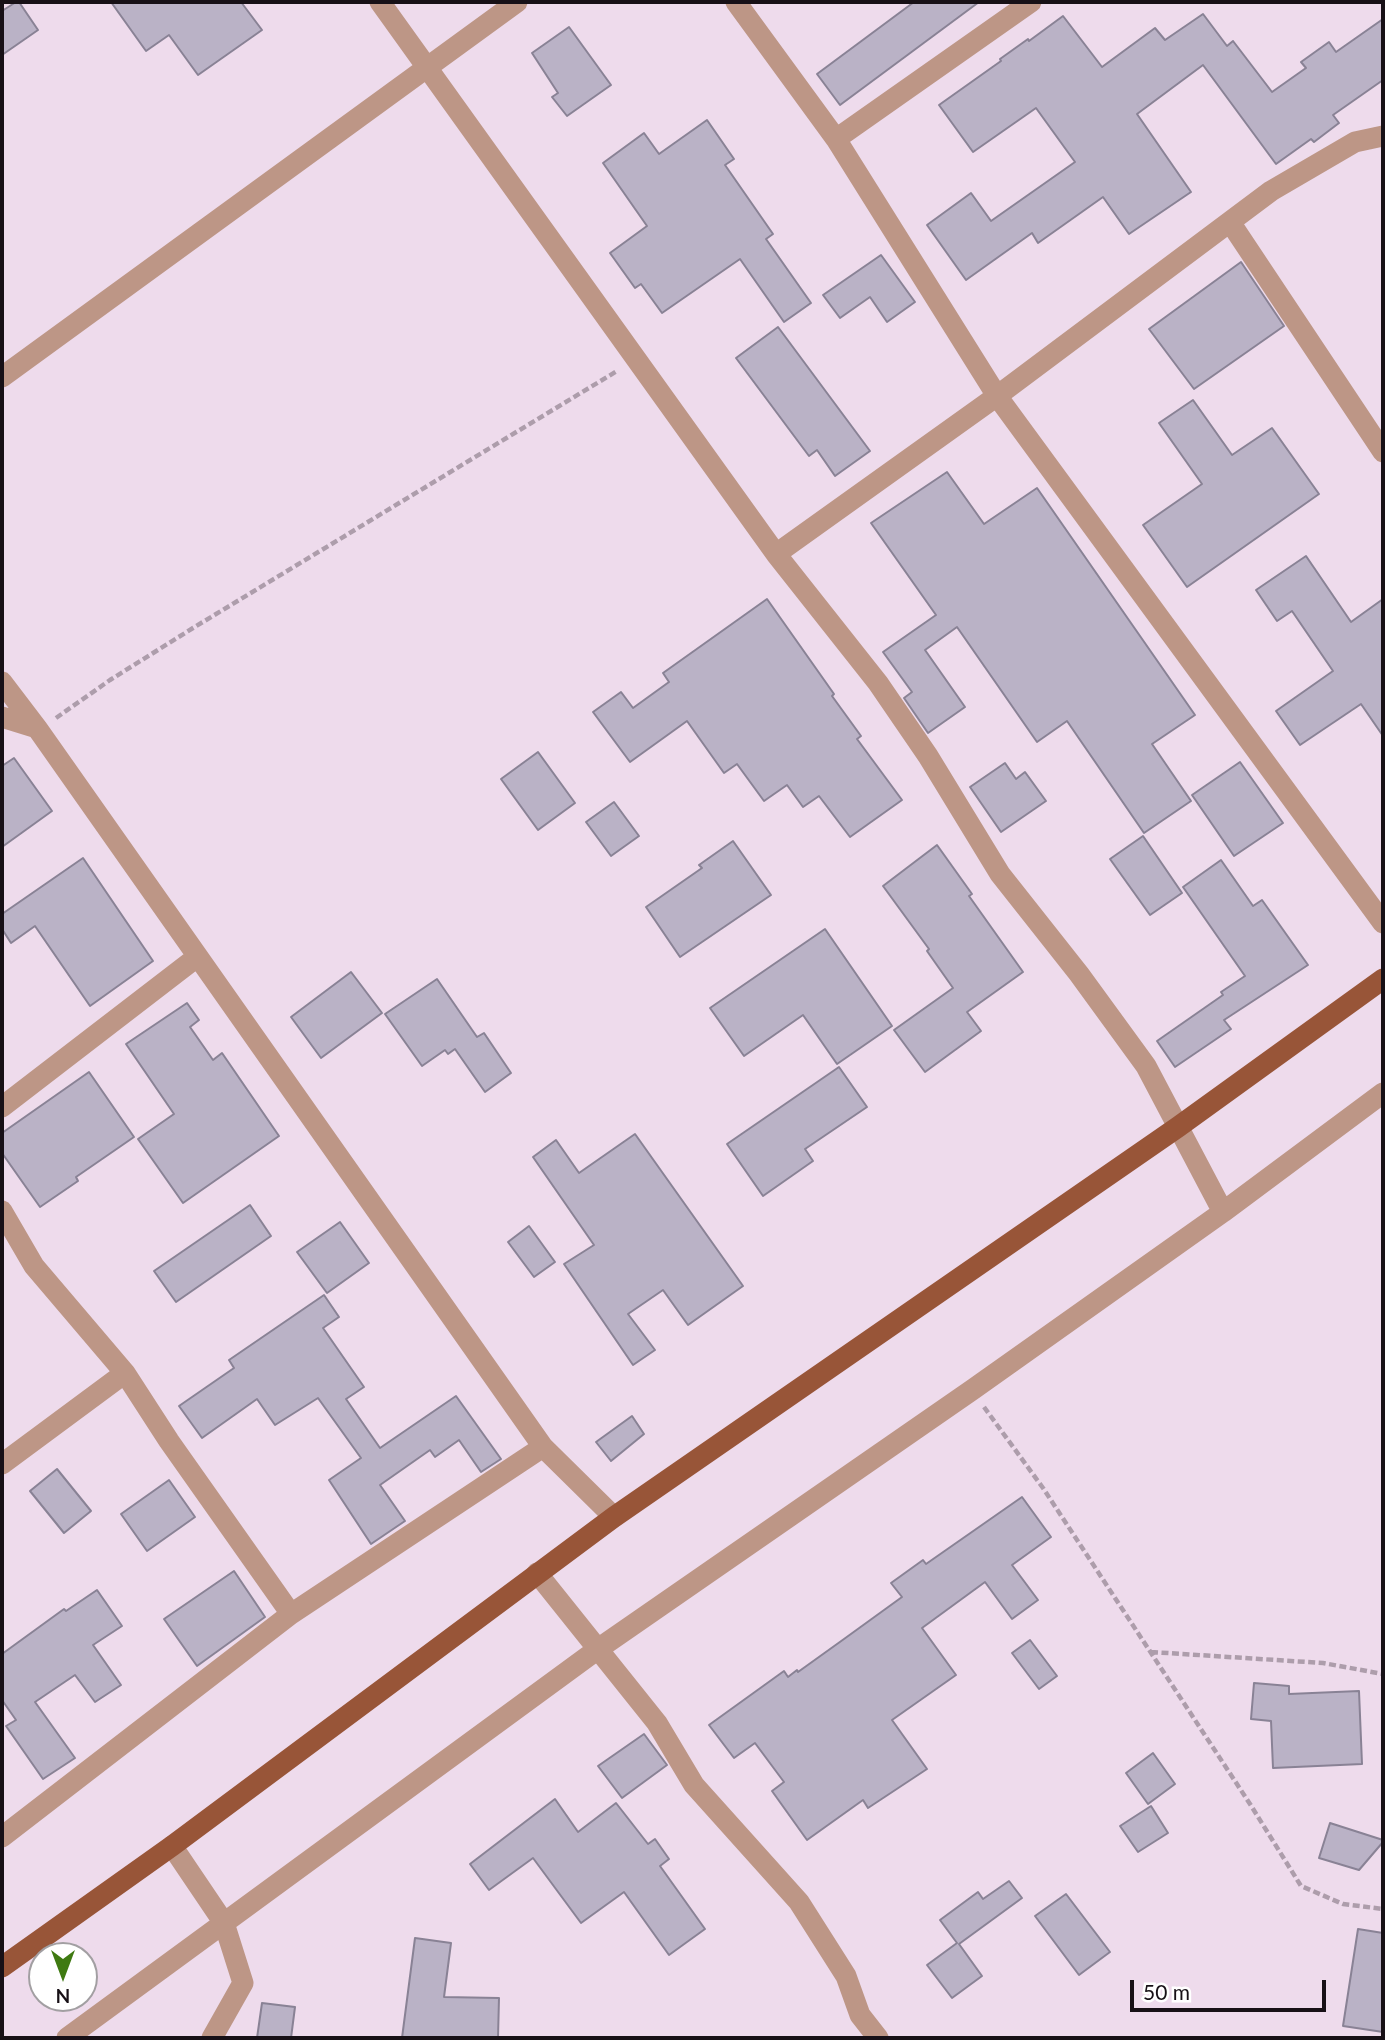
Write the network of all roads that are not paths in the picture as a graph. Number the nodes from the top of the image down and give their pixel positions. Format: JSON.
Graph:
{"nodes":[{"id":1,"x":380,"y":2,"type":"edge"},
{"id":2,"x":517,"y":2,"type":"edge"},
{"id":3,"x":736,"y":2,"type":"edge"},
{"id":4,"x":1031,"y":2,"type":"edge"},
{"id":5,"x":428,"y":68,"type":"junction"},
{"id":6,"x":1383,"y":135,"type":"edge"},
{"id":7,"x":836,"y":139,"type":"junction"},
{"id":8,"x":1230,"y":222,"type":"junction"},
{"id":9,"x":2,"y":377,"type":"edge"},
{"id":10,"x":997,"y":396,"type":"junction"},
{"id":11,"x":1381,"y":445,"type":"edge"},
{"id":12,"x":776,"y":554,"type":"junction"},
{"id":13,"x":2,"y":682,"type":"edge"},
{"id":14,"x":2,"y":717,"type":"edge"},
{"id":15,"x":37,"y":728,"type":"junction"},
{"id":16,"x":1383,"y":923,"type":"edge"},
{"id":17,"x":197,"y":957,"type":"junction"},
{"id":18,"x":1383,"y":979,"type":"edge"},
{"id":19,"x":1383,"y":1093,"type":"edge"},
{"id":20,"x":2,"y":1107,"type":"edge"},
{"id":21,"x":1178,"y":1126,"type":"junction"},
{"id":22,"x":2,"y":1211,"type":"edge"},
{"id":23,"x":1223,"y":1212,"type":"junction"},
{"id":24,"x":125,"y":1373,"type":"junction"},
{"id":25,"x":543,"y":1447,"type":"junction"},
{"id":26,"x":2,"y":1464,"type":"edge"},
{"id":27,"x":614,"y":1517,"type":"junction"},
{"id":28,"x":537,"y":1573,"type":"junction"},
{"id":29,"x":291,"y":1614,"type":"junction"},
{"id":30,"x":598,"y":1649,"type":"junction"},
{"id":31,"x":2,"y":1837,"type":"edge"},
{"id":32,"x":172,"y":1846,"type":"junction"},
{"id":33,"x":224,"y":1923,"type":"junction"},
{"id":34,"x":2,"y":1967,"type":"edge"},
{"id":35,"x":66,"y":2038,"type":"edge"},
{"id":36,"x":212,"y":2038,"type":"edge"},
{"id":37,"x":878,"y":2038,"type":"edge"}],
"edges":[{"from":1,"to":5,"type":"street"},
{"from":2,"to":5,"type":"street"},
{"from":3,"to":7,"type":"street"},
{"from":4,"to":7,"type":"street"},
{"from":5,"to":9,"type":"street"},
{"from":5,"to":12,"type":"street"},
{"from":6,"to":8,"type":"street"},
{"from":7,"to":10,"type":"street"},
{"from":8,"to":10,"type":"street"},
{"from":8,"to":11,"type":"street"},
{"from":10,"to":12,"type":"street"},
{"from":10,"to":16,"type":"street"},
{"from":12,"to":21,"type":"street"},
{"from":13,"to":15,"type":"street"},
{"from":14,"to":15,"type":"street"},
{"from":15,"to":17,"type":"street"},
{"from":17,"to":20,"type":"street"},
{"from":17,"to":25,"type":"street"},
{"from":18,"to":21,"type":"main road"},
{"from":19,"to":23,"type":"street"},
{"from":21,"to":23,"type":"street"},
{"from":21,"to":27,"type":"main road"},
{"from":22,"to":24,"type":"street"},
{"from":23,"to":30,"type":"street"},
{"from":24,"to":26,"type":"street"},
{"from":24,"to":29,"type":"street"},
{"from":25,"to":27,"type":"street"},
{"from":25,"to":29,"type":"street"},
{"from":27,"to":28,"type":"main road"},
{"from":28,"to":30,"type":"street"},
{"from":28,"to":32,"type":"main road"},
{"from":29,"to":31,"type":"street"},
{"from":30,"to":33,"type":"street"},
{"from":30,"to":37,"type":"street"},
{"from":32,"to":33,"type":"street"},
{"from":32,"to":34,"type":"main road"},
{"from":33,"to":35,"type":"street"},
{"from":33,"to":36,"type":"street"}]}
